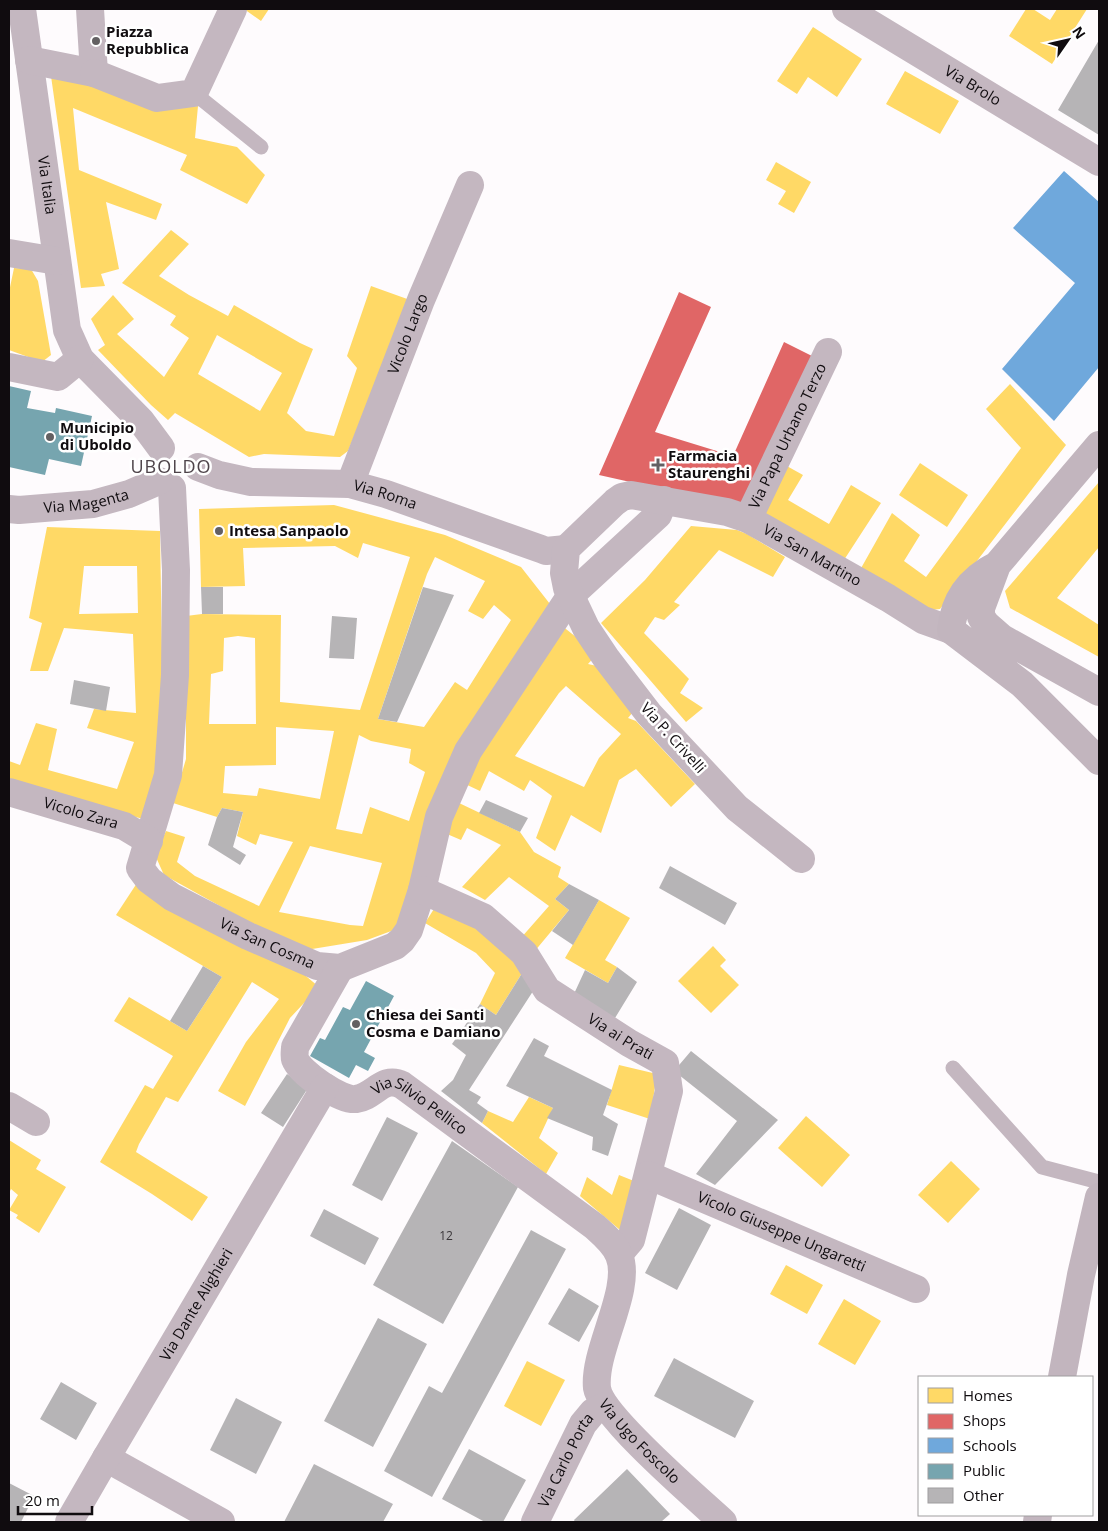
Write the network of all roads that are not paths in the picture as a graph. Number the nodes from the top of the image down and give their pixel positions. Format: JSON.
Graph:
{"nodes":[{"id":1,"x":90,"y":9,"type":"edge"},
{"id":2,"x":233,"y":9,"type":"edge"},
{"id":3,"x":846,"y":9,"type":"edge"},
{"id":4,"x":18,"y":22,"type":"edge"},
{"id":5,"x":29,"y":60,"type":"junction"},
{"id":6,"x":94,"y":73,"type":"junction"},
{"id":7,"x":194,"y":92,"type":"junction"},
{"id":8,"x":262,"y":147,"type":"dead end"},
{"id":9,"x":1099,"y":162,"type":"edge"},
{"id":10,"x":470,"y":185,"type":"dead end"},
{"id":11,"x":9,"y":253,"type":"edge"},
{"id":12,"x":57,"y":261,"type":"junction"},
{"id":13,"x":828,"y":352,"type":"dead end"},
{"id":14,"x":80,"y":359,"type":"junction"},
{"id":15,"x":9,"y":367,"type":"edge"},
{"id":16,"x":1099,"y":444,"type":"edge"},
{"id":17,"x":183,"y":451,"type":"junction"},
{"id":18,"x":350,"y":484,"type":"junction"},
{"id":19,"x":165,"y":485,"type":"junction"},
{"id":20,"x":664,"y":500,"type":"junction"},
{"id":21,"x":9,"y":509,"type":"edge"},
{"id":22,"x":748,"y":519,"type":"junction"},
{"id":23,"x":566,"y":549,"type":"junction"},
{"id":24,"x":997,"y":565,"type":"junction"},
{"id":25,"x":571,"y":595,"type":"junction"},
{"id":26,"x":951,"y":630,"type":"junction"},
{"id":27,"x":1002,"y":638,"type":"junction"},
{"id":28,"x":1099,"y":692,"type":"edge"},
{"id":29,"x":1099,"y":761,"type":"edge"},
{"id":30,"x":9,"y":792,"type":"edge"},
{"id":31,"x":149,"y":841,"type":"junction"},
{"id":32,"x":801,"y":859,"type":"dead end"},
{"id":33,"x":422,"y":890,"type":"junction"},
{"id":34,"x":340,"y":968,"type":"junction"},
{"id":35,"x":953,"y":1068,"type":"dead end"},
{"id":36,"x":325,"y":1087,"type":"junction"},
{"id":37,"x":9,"y":1106,"type":"edge"},
{"id":38,"x":36,"y":1122,"type":"dead end"},
{"id":39,"x":648,"y":1175,"type":"junction"},
{"id":40,"x":1099,"y":1182,"type":"edge"},
{"id":41,"x":1099,"y":1197,"type":"edge"},
{"id":42,"x":1096,"y":1229,"type":"edge"},
{"id":43,"x":619,"y":1254,"type":"junction"},
{"id":44,"x":916,"y":1290,"type":"dead end"},
{"id":45,"x":1062,"y":1376,"type":"edge"},
{"id":46,"x":605,"y":1406,"type":"junction"},
{"id":47,"x":106,"y":1458,"type":"junction"},
{"id":48,"x":69,"y":1522,"type":"edge"},
{"id":49,"x":221,"y":1522,"type":"edge"},
{"id":50,"x":535,"y":1522,"type":"edge"},
{"id":51,"x":723,"y":1522,"type":"edge"}],
"edges":[{"from":1,"to":6,"type":"street"},
{"from":2,"to":7,"type":"street"},
{"from":3,"to":9,"type":"street","name":"Via Brolo"},
{"from":4,"to":5,"type":"street","name":"Via Italia"},
{"from":5,"to":6,"type":"street"},
{"from":5,"to":12,"type":"street","name":"Via Italia"},
{"from":6,"to":7,"type":"street"},
{"from":7,"to":8,"type":"lane"},
{"from":10,"to":18,"type":"street","name":"Vicolo Largo"},
{"from":11,"to":12,"type":"street"},
{"from":12,"to":14,"type":"street","name":"Via Italia"},
{"from":13,"to":22,"type":"street","name":"Via Papa Urbano Terzo"},
{"from":14,"to":15,"type":"street"},
{"from":14,"to":17,"type":"street"},
{"from":16,"to":24,"type":"street"},
{"from":17,"to":18,"type":"street","name":"Via Roma"},
{"from":17,"to":19,"type":"street"},
{"from":17,"to":19,"type":"street"},
{"from":18,"to":23,"type":"street","name":"Via Roma"},
{"from":19,"to":21,"type":"street","name":"Via Magenta"},
{"from":19,"to":31,"type":"street","name":"Via San Cosma"},
{"from":20,"to":22,"type":"street","name":"Via San Martino"},
{"from":20,"to":23,"type":"street","name":"Via San Martino"},
{"from":20,"to":25,"type":"street","name":"Via San Cosma"},
{"from":22,"to":26,"type":"street","name":"Via San Martino"},
{"from":23,"to":25,"type":"street","name":"Via P. Crivelli"},
{"from":24,"to":26,"type":"street"},
{"from":24,"to":27,"type":"street","name":"Via San Martino"},
{"from":25,"to":32,"type":"street","name":"Via P. Crivelli"},
{"from":25,"to":33,"type":"street","name":"Via San Cosma"},
{"from":26,"to":27,"type":"street","name":"Via San Martino"},
{"from":26,"to":29,"type":"street","name":"Via San Martino"},
{"from":27,"to":28,"type":"street","name":"Via San Martino"},
{"from":30,"to":31,"type":"street","name":"Vicolo Zara"},
{"from":31,"to":34,"type":"street","name":"Via San Cosma"},
{"from":33,"to":34,"type":"street","name":"Via San Cosma"},
{"from":33,"to":39,"type":"street","name":"Via ai Prati"},
{"from":34,"to":36,"type":"street","name":"Via Silvio Pellico"},
{"from":35,"to":40,"type":"lane"},
{"from":36,"to":43,"type":"street","name":"Via Silvio Pellico"},
{"from":36,"to":47,"type":"street","name":"Via Dante Alighieri"},
{"from":37,"to":38,"type":"street"},
{"from":39,"to":43,"type":"street","name":"Via ai Prati"},
{"from":39,"to":44,"type":"street","name":"Vicolo Giuseppe Ungaretti"},
{"from":41,"to":42,"type":"street"},
{"from":42,"to":45,"type":"street"},
{"from":43,"to":46,"type":"street","name":"Via Ugo Foscolo"},
{"from":46,"to":50,"type":"street","name":"Via Carlo Porta"},
{"from":46,"to":51,"type":"street","name":"Via Ugo Foscolo"},
{"from":47,"to":48,"type":"street","name":"Via Dante Alighieri"},
{"from":47,"to":49,"type":"street"}]}
